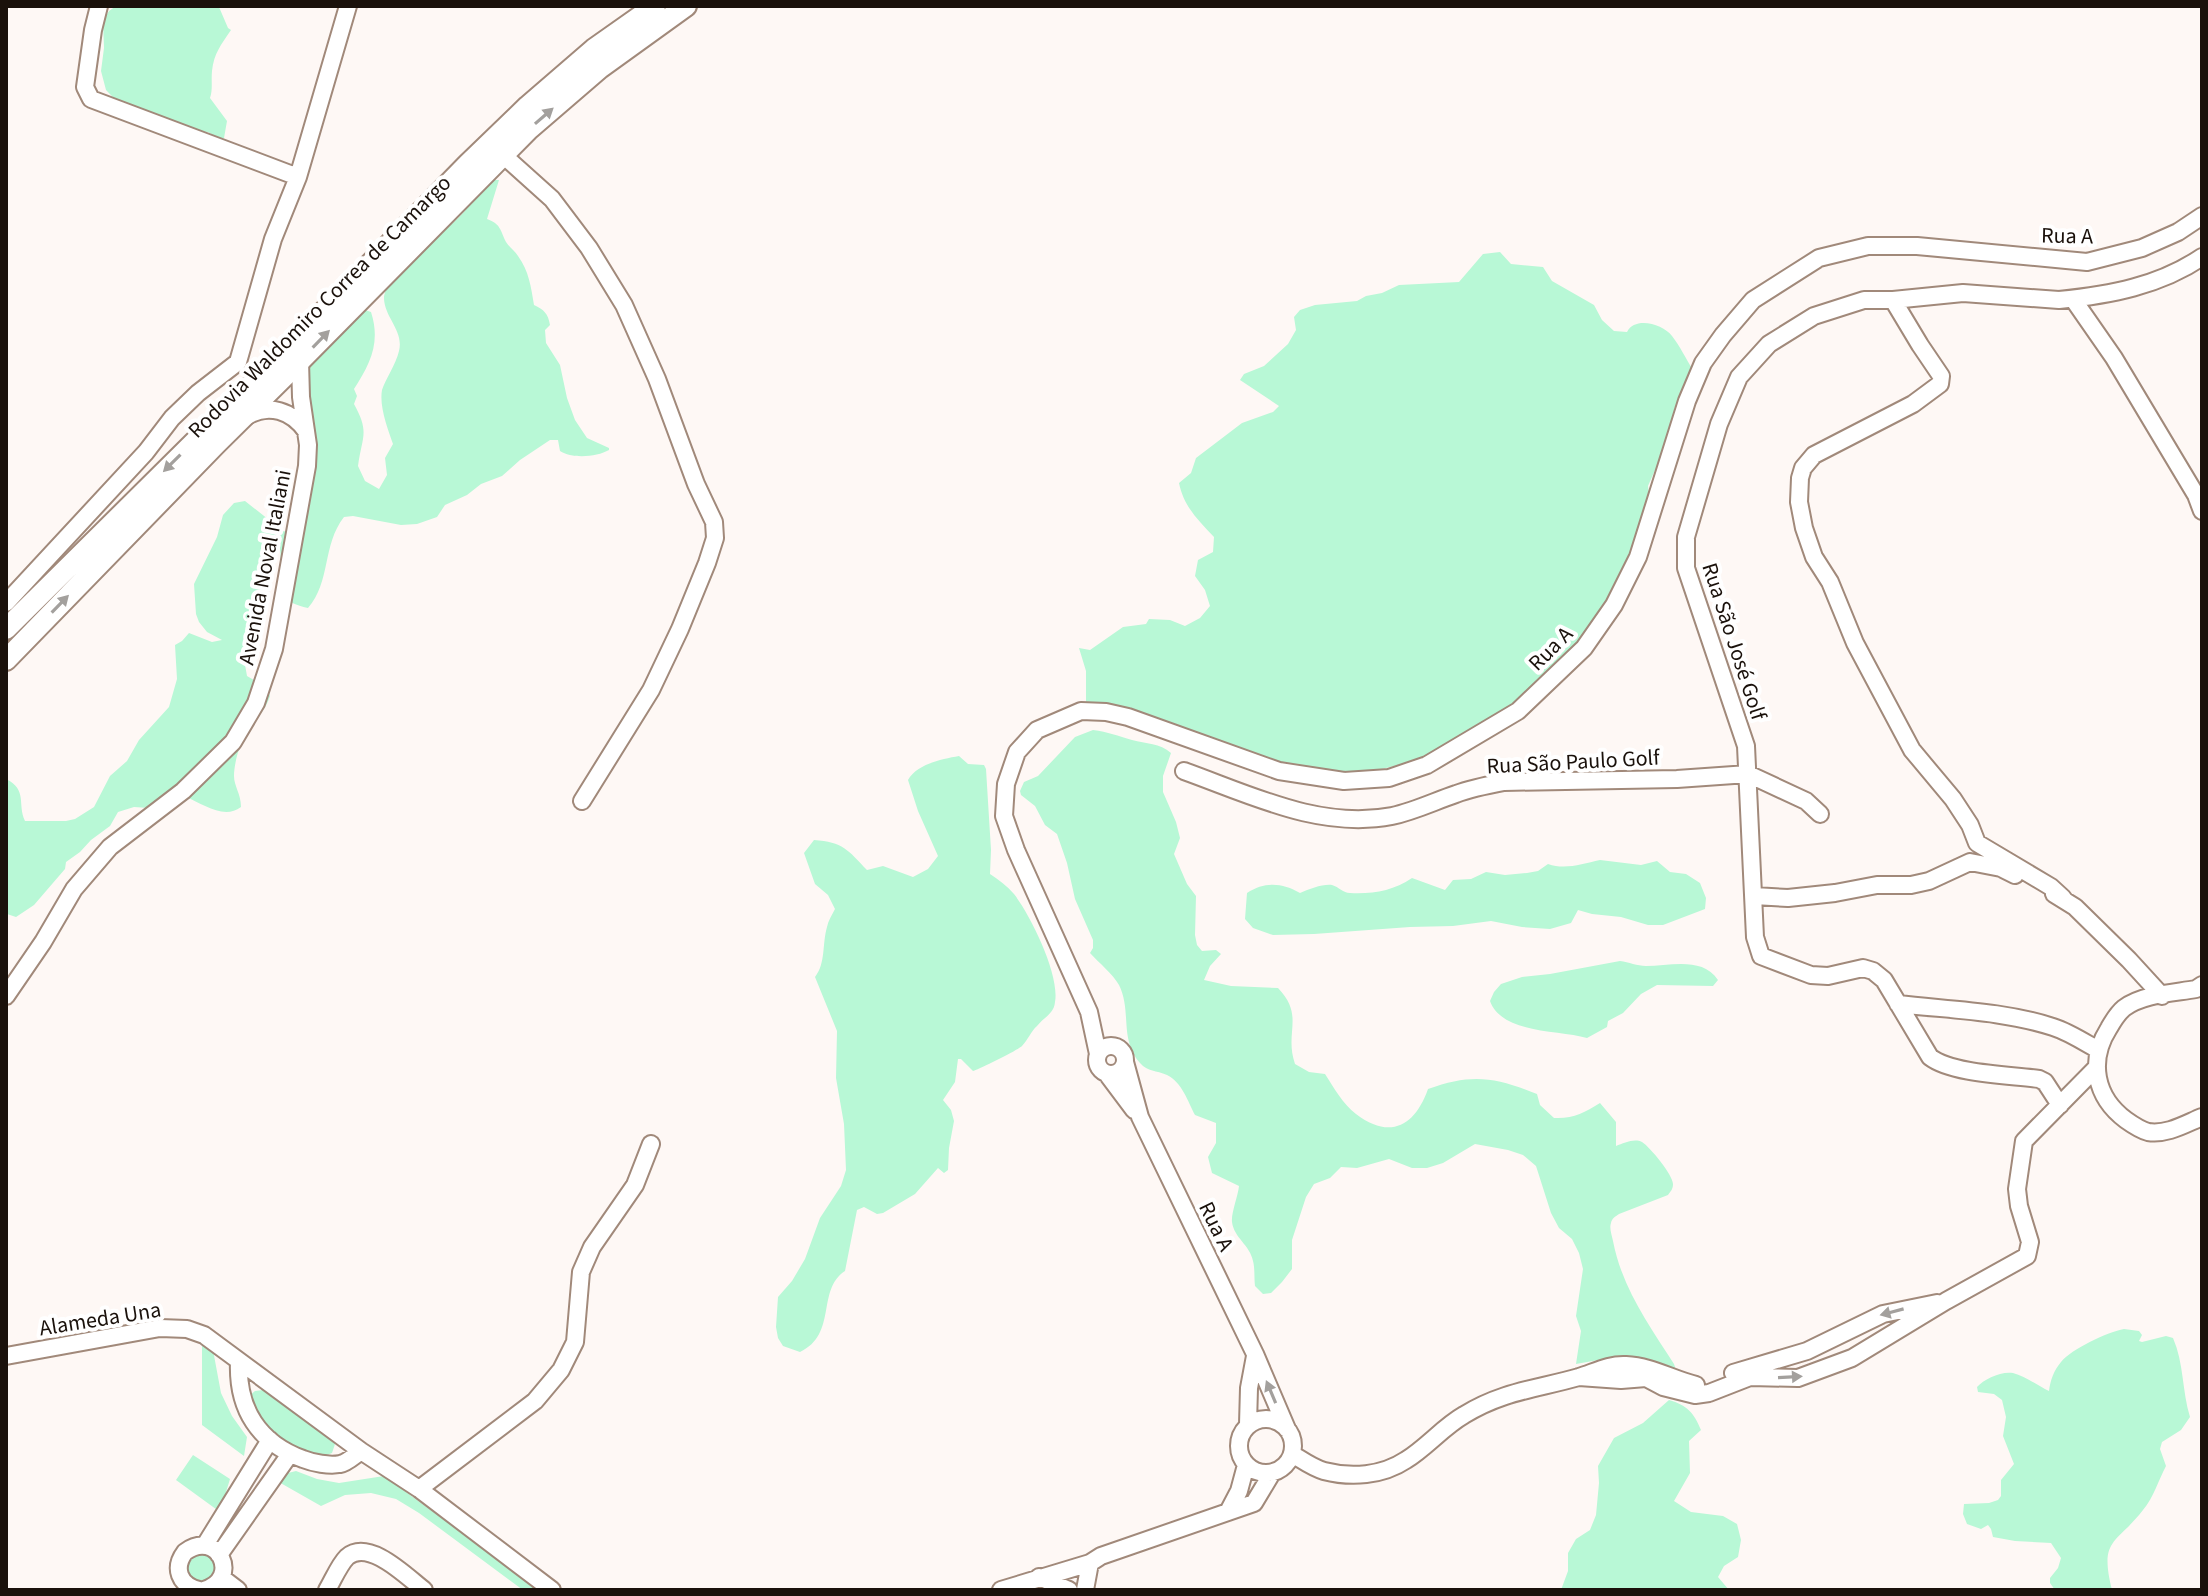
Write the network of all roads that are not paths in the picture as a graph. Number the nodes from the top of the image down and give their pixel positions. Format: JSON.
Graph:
{"nodes":[{"id":1,"x":99,"y":6,"type":"edge"},
{"id":2,"x":348,"y":6,"type":"edge"},
{"id":3,"x":655,"y":6,"type":"edge"},
{"id":4,"x":686,"y":6,"type":"edge"},
{"id":5,"x":503,"y":155,"type":"junction"},
{"id":6,"x":298,"y":177,"type":"junction"},
{"id":7,"x":2202,"y":216,"type":"edge"},
{"id":8,"x":2202,"y":257,"type":"edge"},
{"id":9,"x":2073,"y":299,"type":"junction"},
{"id":10,"x":1893,"y":300,"type":"junction"},
{"id":11,"x":300,"y":361,"type":"junction"},
{"id":12,"x":238,"y":362,"type":"junction"},
{"id":13,"x":257,"y":380,"type":"junction"},
{"id":14,"x":240,"y":421,"type":"junction"},
{"id":15,"x":307,"y":432,"type":"junction"},
{"id":16,"x":2202,"y":511,"type":"edge"},
{"id":17,"x":6,"y":603,"type":"edge"},
{"id":18,"x":6,"y":629,"type":"edge"},
{"id":19,"x":6,"y":660,"type":"edge"},
{"id":20,"x":1184,"y":771,"type":"dead end"},
{"id":21,"x":1748,"y":774,"type":"junction"},
{"id":22,"x":582,"y":801,"type":"dead end"},
{"id":23,"x":1820,"y":814,"type":"dead end"},
{"id":24,"x":1977,"y":843,"type":"junction"},
{"id":25,"x":1970,"y":862,"type":"junction"},
{"id":26,"x":1754,"y":896,"type":"junction"},
{"id":27,"x":2063,"y":898,"type":"junction"},
{"id":28,"x":2202,"y":985,"type":"edge"},
{"id":29,"x":6,"y":996,"type":"edge"},
{"id":30,"x":2162,"y":996,"type":"junction"},
{"id":31,"x":1897,"y":1001,"type":"junction"},
{"id":32,"x":1089,"y":1012,"type":"junction"},
{"id":33,"x":2098,"y":1050,"type":"junction"},
{"id":34,"x":1098,"y":1054,"type":"junction"},
{"id":35,"x":1122,"y":1055,"type":"junction"},
{"id":36,"x":2095,"y":1069,"type":"junction"},
{"id":37,"x":1107,"y":1074,"type":"junction"},
{"id":38,"x":2060,"y":1105,"type":"junction"},
{"id":39,"x":1140,"y":1117,"type":"junction"},
{"id":40,"x":2202,"y":1117,"type":"edge"},
{"id":41,"x":651,"y":1144,"type":"dead end"},
{"id":42,"x":1946,"y":1301,"type":"junction"},
{"id":43,"x":1841,"y":1334,"type":"junction"},
{"id":44,"x":1255,"y":1354,"type":"junction"},
{"id":45,"x":6,"y":1356,"type":"edge"},
{"id":46,"x":1852,"y":1358,"type":"junction"},
{"id":47,"x":239,"y":1362,"type":"junction"},
{"id":48,"x":1579,"y":1377,"type":"junction"},
{"id":49,"x":1248,"y":1424,"type":"junction"},
{"id":50,"x":1287,"y":1429,"type":"junction"},
{"id":51,"x":270,"y":1440,"type":"junction"},
{"id":52,"x":361,"y":1451,"type":"junction"},
{"id":53,"x":290,"y":1454,"type":"junction"},
{"id":54,"x":1292,"y":1454,"type":"junction"},
{"id":55,"x":255,"y":1464,"type":"junction"},
{"id":56,"x":1246,"y":1465,"type":"junction"},
{"id":57,"x":1272,"y":1473,"type":"junction"},
{"id":58,"x":273,"y":1478,"type":"junction"},
{"id":59,"x":419,"y":1489,"type":"junction"},
{"id":60,"x":234,"y":1498,"type":"junction"},
{"id":61,"x":251,"y":1510,"type":"junction"},
{"id":62,"x":1228,"y":1512,"type":"junction"},
{"id":63,"x":205,"y":1545,"type":"junction"},
{"id":64,"x":219,"y":1555,"type":"junction"},
{"id":65,"x":1090,"y":1563,"type":"junction"},
{"id":66,"x":221,"y":1577,"type":"junction"},
{"id":67,"x":1039,"y":1577,"type":"junction"},
{"id":68,"x":195,"y":1589,"type":"edge"},
{"id":69,"x":238,"y":1590,"type":"edge"},
{"id":70,"x":327,"y":1590,"type":"edge"},
{"id":71,"x":424,"y":1590,"type":"edge"},
{"id":72,"x":552,"y":1590,"type":"edge"},
{"id":73,"x":1001,"y":1590,"type":"edge"},
{"id":74,"x":1069,"y":1590,"type":"edge"},
{"id":75,"x":1085,"y":1590,"type":"edge"}],
"edges":[{"from":1,"to":6,"type":"street"},
{"from":2,"to":6,"type":"street"},
{"from":3,"to":13,"type":"main road","name":"Rodovia Waldomiro Correa de Camargo"},
{"from":5,"to":4,"type":"main road","name":"Rodovia Waldomiro Correa de Camargo","one_way":true},
{"from":11,"to":5,"type":"main road","name":"Rodovia Waldomiro Correa de Camargo","one_way":true},
{"from":5,"to":22,"type":"street"},
{"from":6,"to":12,"type":"street"},
{"from":7,"to":32,"type":"street","name":"Rua A"},
{"from":8,"to":9,"type":"street","name":"Rua São José Golf"},
{"from":9,"to":10,"type":"street","name":"Rua São José Golf"},
{"from":9,"to":16,"type":"street"},
{"from":10,"to":21,"type":"street","name":"Rua São José Golf"},
{"from":10,"to":24,"type":"street"},
{"from":11,"to":14,"type":"main road","name":"Rodovia Waldomiro Correa de Camargo"},
{"from":11,"to":15,"type":"street","name":"Avenida Noval Italiani"},
{"from":12,"to":13,"type":"street"},
{"from":12,"to":17,"type":"street"},
{"from":13,"to":18,"type":"main road","name":"Rodovia Waldomiro Correa de Camargo","one_way":true},
{"from":14,"to":15,"type":"street"},
{"from":19,"to":14,"type":"main road","name":"Rodovia Waldomiro Correa de Camargo","one_way":true},
{"from":15,"to":29,"type":"street","name":"Avenida Noval Italiani"},
{"from":20,"to":21,"type":"street","name":"Rua São Paulo Golf"},
{"from":21,"to":23,"type":"street","name":"Rua São Paulo Golf"},
{"from":21,"to":26,"type":"street","name":"Rua São José Golf"},
{"from":24,"to":25,"type":"street"},
{"from":24,"to":27,"type":"street"},
{"from":25,"to":26,"type":"street"},
{"from":25,"to":27,"type":"street"},
{"from":26,"to":31,"type":"street","name":"Rua São José Golf"},
{"from":27,"to":30,"type":"street"},
{"from":28,"to":30,"type":"street"},
{"from":30,"to":33,"type":"street"},
{"from":31,"to":33,"type":"street"},
{"from":31,"to":38,"type":"street"},
{"from":32,"to":34,"type":"street","name":"Rua A"},
{"from":32,"to":35,"type":"street","name":"Rua A"},
{"from":33,"to":36,"type":"street"},
{"from":34,"to":35,"type":"street"},
{"from":34,"to":37,"type":"street","name":"Rua A"},
{"from":35,"to":37,"type":"street"},
{"from":35,"to":39,"type":"street","name":"Rua A"},
{"from":36,"to":38,"type":"street"},
{"from":36,"to":40,"type":"street"},
{"from":37,"to":39,"type":"street","name":"Rua A"},
{"from":38,"to":42,"type":"street"},
{"from":39,"to":44,"type":"street","name":"Rua A"},
{"from":41,"to":59,"type":"street"},
{"from":42,"to":43,"type":"street","one_way":true},
{"from":42,"to":46,"type":"street"},
{"from":43,"to":46,"type":"street"},
{"from":43,"to":48,"type":"street"},
{"from":44,"to":49,"type":"street"},
{"from":50,"to":44,"type":"street","name":"Rua A","one_way":true},
{"from":45,"to":47,"type":"street","name":"Alameda Una"},
{"from":48,"to":46,"type":"street","one_way":true},
{"from":47,"to":51,"type":"street"},
{"from":47,"to":52,"type":"street","name":"Alameda Una"},
{"from":48,"to":54,"type":"street"},
{"from":49,"to":50,"type":"street"},
{"from":49,"to":56,"type":"street"},
{"from":50,"to":54,"type":"street"},
{"from":51,"to":53,"type":"street"},
{"from":51,"to":55,"type":"street"},
{"from":52,"to":53,"type":"street"},
{"from":52,"to":59,"type":"street","name":"Alameda Una"},
{"from":53,"to":58,"type":"street"},
{"from":54,"to":57,"type":"street"},
{"from":55,"to":58,"type":"street"},
{"from":55,"to":60,"type":"street"},
{"from":56,"to":57,"type":"street"},
{"from":56,"to":62,"type":"street"},
{"from":57,"to":62,"type":"street"},
{"from":58,"to":61,"type":"street"},
{"from":59,"to":72,"type":"street","name":"Alameda Una"},
{"from":60,"to":61,"type":"street"},
{"from":60,"to":63,"type":"street"},
{"from":61,"to":64,"type":"street"},
{"from":62,"to":65,"type":"street"},
{"from":63,"to":64,"type":"street"},
{"from":63,"to":68,"type":"street"},
{"from":64,"to":66,"type":"street"},
{"from":65,"to":67,"type":"street"},
{"from":65,"to":75,"type":"street"},
{"from":66,"to":68,"type":"street"},
{"from":66,"to":69,"type":"street"},
{"from":67,"to":73,"type":"street"},
{"from":67,"to":74,"type":"street"},
{"from":70,"to":71,"type":"street"}]}
